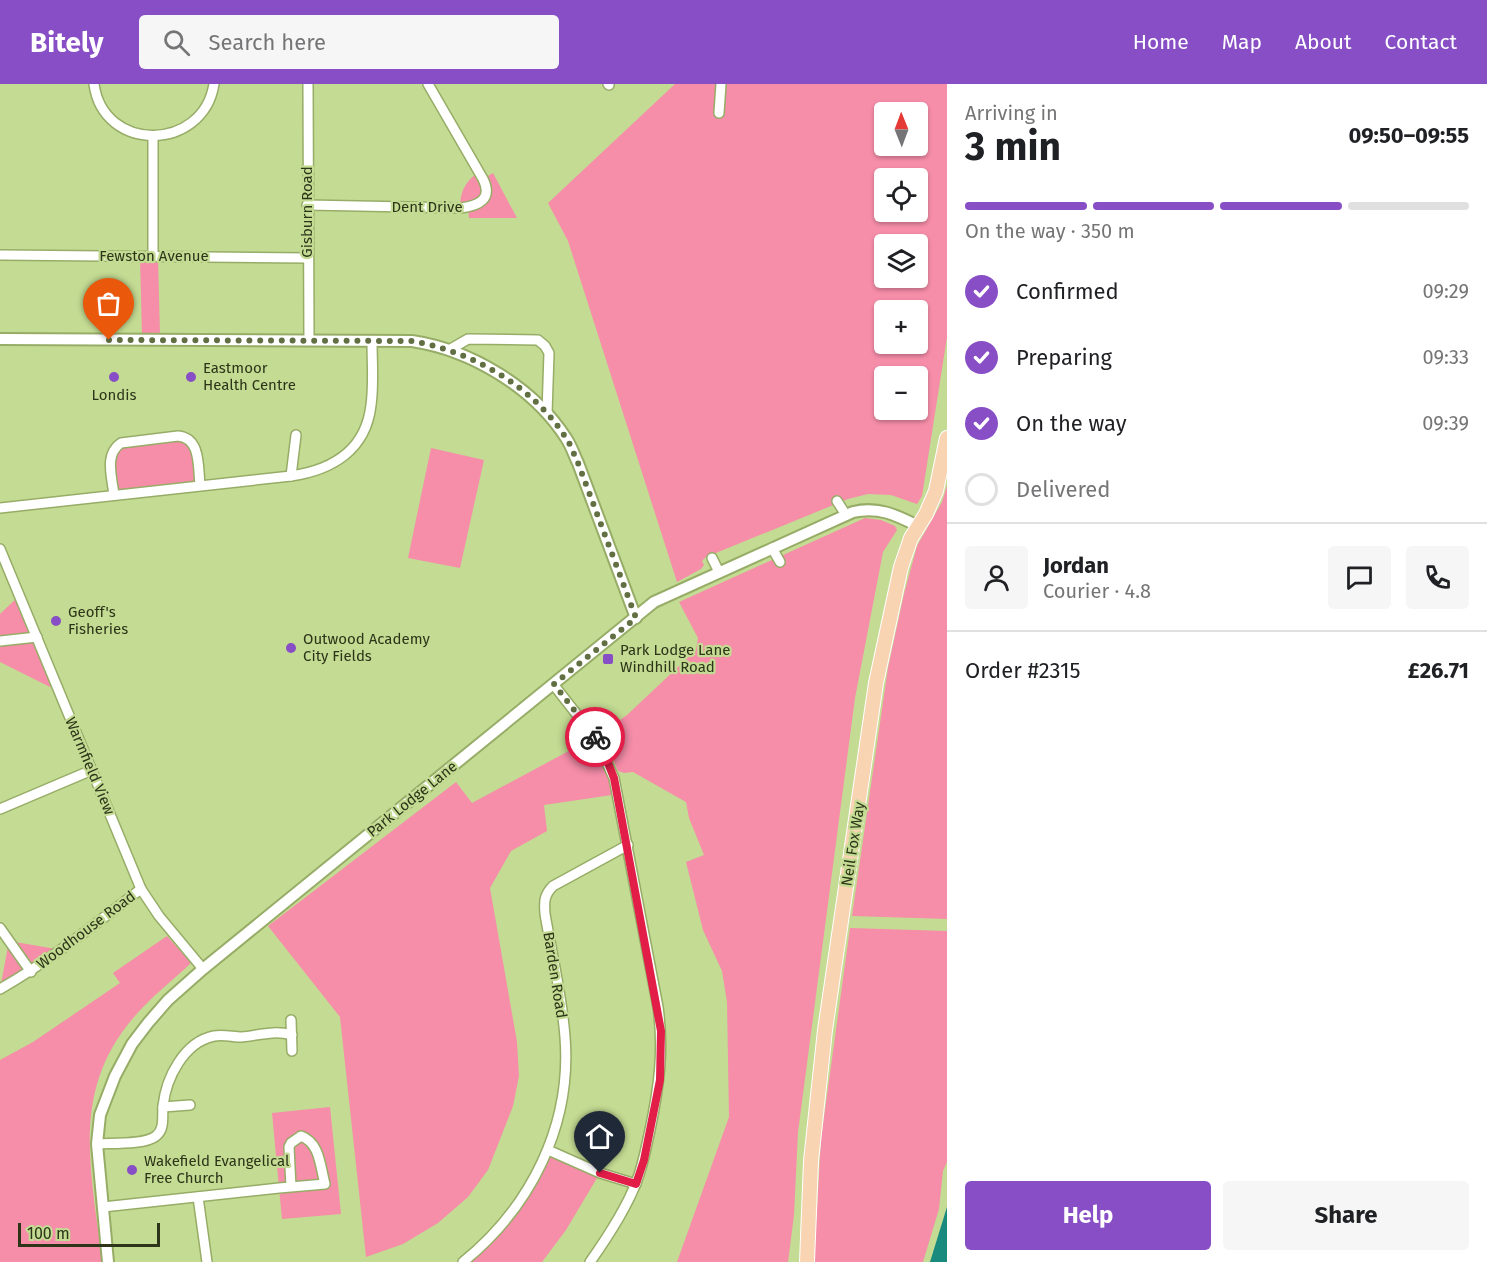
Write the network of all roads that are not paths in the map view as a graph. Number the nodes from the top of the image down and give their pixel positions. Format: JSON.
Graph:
{"nodes":[{"id":1,"x":94,"y":84,"type":"edge"},
{"id":2,"x":214,"y":84,"type":"edge"},
{"id":3,"x":308,"y":84,"type":"edge"},
{"id":4,"x":428,"y":84,"type":"edge"},
{"id":5,"x":722,"y":84,"type":"edge"},
{"id":6,"x":719,"y":113,"type":"dead end"},
{"id":7,"x":153,"y":137,"type":"junction"},
{"id":8,"x":307,"y":205,"type":"junction"},
{"id":9,"x":0,"y":255,"type":"edge"},
{"id":10,"x":153,"y":256,"type":"junction"},
{"id":11,"x":307,"y":258,"type":"junction"},
{"id":12,"x":0,"y":339,"type":"edge"},
{"id":13,"x":309,"y":340,"type":"junction"},
{"id":14,"x":372,"y":341,"type":"junction"},
{"id":15,"x":449,"y":350,"type":"junction"},
{"id":16,"x":547,"y":413,"type":"junction"},
{"id":17,"x":296,"y":435,"type":"dead end"},
{"id":18,"x":947,"y":438,"type":"edge"},
{"id":19,"x":291,"y":476,"type":"junction"},
{"id":20,"x":200,"y":485,"type":"junction"},
{"id":21,"x":114,"y":495,"type":"junction"},
{"id":22,"x":837,"y":501,"type":"dead end"},
{"id":23,"x":0,"y":508,"type":"edge"},
{"id":24,"x":846,"y":515,"type":"junction"},
{"id":25,"x":918,"y":526,"type":"junction"},
{"id":26,"x":772,"y":548,"type":"junction"},
{"id":27,"x":0,"y":549,"type":"edge"},
{"id":28,"x":712,"y":558,"type":"dead end"},
{"id":29,"x":780,"y":562,"type":"dead end"},
{"id":30,"x":719,"y":572,"type":"junction"},
{"id":31,"x":636,"y":618,"type":"junction"},
{"id":32,"x":37,"y":637,"type":"junction"},
{"id":33,"x":0,"y":641,"type":"edge"},
{"id":34,"x":554,"y":684,"type":"junction"},
{"id":35,"x":92,"y":770,"type":"junction"},
{"id":36,"x":0,"y":809,"type":"edge"},
{"id":37,"x":628,"y":845,"type":"junction"},
{"id":38,"x":141,"y":889,"type":"junction"},
{"id":39,"x":0,"y":928,"type":"edge"},
{"id":40,"x":203,"y":969,"type":"junction"},
{"id":41,"x":30,"y":972,"type":"junction"},
{"id":42,"x":0,"y":989,"type":"edge"},
{"id":43,"x":291,"y":1020,"type":"dead end"},
{"id":44,"x":292,"y":1035,"type":"junction"},
{"id":45,"x":292,"y":1051,"type":"dead end"},
{"id":46,"x":190,"y":1105,"type":"dead end"},
{"id":47,"x":163,"y":1107,"type":"junction"},
{"id":48,"x":97,"y":1144,"type":"junction"},
{"id":49,"x":548,"y":1150,"type":"junction"},
{"id":50,"x":636,"y":1184,"type":"junction"},
{"id":51,"x":291,"y":1187,"type":"junction"},
{"id":52,"x":198,"y":1197,"type":"junction"},
{"id":53,"x":103,"y":1207,"type":"junction"},
{"id":54,"x":108,"y":1262,"type":"edge"},
{"id":55,"x":207,"y":1262,"type":"edge"},
{"id":56,"x":463,"y":1262,"type":"edge"},
{"id":57,"x":590,"y":1262,"type":"edge"},
{"id":58,"x":807,"y":1262,"type":"edge"}],
"edges":[{"from":1,"to":7,"type":"street"},
{"from":2,"to":7,"type":"street"},
{"from":3,"to":8,"type":"street","name":"Gisburn Road"},
{"from":4,"to":8,"type":"street","name":"Dent Drive"},
{"from":5,"to":6,"type":"street"},
{"from":7,"to":10,"type":"street"},
{"from":8,"to":11,"type":"street","name":"Gisburn Road"},
{"from":9,"to":10,"type":"street","name":"Fewston Avenue"},
{"from":10,"to":11,"type":"street","name":"Fewston Avenue"},
{"from":11,"to":13,"type":"street","name":"Gisburn Road"},
{"from":12,"to":13,"type":"street"},
{"from":13,"to":14,"type":"street"},
{"from":14,"to":15,"type":"street"},
{"from":14,"to":19,"type":"street"},
{"from":15,"to":16,"type":"street"},
{"from":15,"to":16,"type":"street"},
{"from":16,"to":31,"type":"street"},
{"from":17,"to":19,"type":"street"},
{"from":18,"to":25,"type":"main road","name":"Neil Fox Way"},
{"from":19,"to":20,"type":"street"},
{"from":20,"to":21,"type":"street"},
{"from":20,"to":21,"type":"street"},
{"from":21,"to":23,"type":"street"},
{"from":22,"to":24,"type":"street"},
{"from":24,"to":25,"type":"street","name":"Park Lodge Lane"},
{"from":24,"to":26,"type":"street","name":"Park Lodge Lane"},
{"from":25,"to":58,"type":"main road","name":"Neil Fox Way"},
{"from":26,"to":29,"type":"street"},
{"from":26,"to":30,"type":"street","name":"Park Lodge Lane"},
{"from":27,"to":32,"type":"street","name":"Warmfield View"},
{"from":28,"to":30,"type":"street"},
{"from":30,"to":31,"type":"street","name":"Park Lodge Lane"},
{"from":31,"to":34,"type":"street","name":"Park Lodge Lane"},
{"from":32,"to":33,"type":"street"},
{"from":32,"to":35,"type":"street","name":"Warmfield View"},
{"from":34,"to":37,"type":"street"},
{"from":34,"to":40,"type":"street","name":"Park Lodge Lane"},
{"from":35,"to":36,"type":"street"},
{"from":35,"to":38,"type":"street","name":"Warmfield View"},
{"from":37,"to":49,"type":"street","name":"Barden Road"},
{"from":37,"to":50,"type":"street"},
{"from":38,"to":40,"type":"street","name":"Warmfield View"},
{"from":38,"to":41,"type":"street","name":"Woodhouse Road"},
{"from":39,"to":41,"type":"street","name":"Woodhouse Road"},
{"from":40,"to":48,"type":"street","name":"Park Lodge Lane"},
{"from":41,"to":42,"type":"street","name":"Woodhouse Road"},
{"from":43,"to":44,"type":"street"},
{"from":44,"to":45,"type":"street"},
{"from":44,"to":47,"type":"street"},
{"from":46,"to":47,"type":"street"},
{"from":47,"to":48,"type":"street"},
{"from":48,"to":53,"type":"street","name":"Park Lodge Lane"},
{"from":49,"to":50,"type":"street"},
{"from":49,"to":56,"type":"street","name":"Barden Road"},
{"from":50,"to":57,"type":"street"},
{"from":51,"to":51,"type":"street"},
{"from":51,"to":52,"type":"street"},
{"from":52,"to":53,"type":"street"},
{"from":52,"to":55,"type":"street"},
{"from":53,"to":54,"type":"street","name":"Park Lodge Lane"}]}
